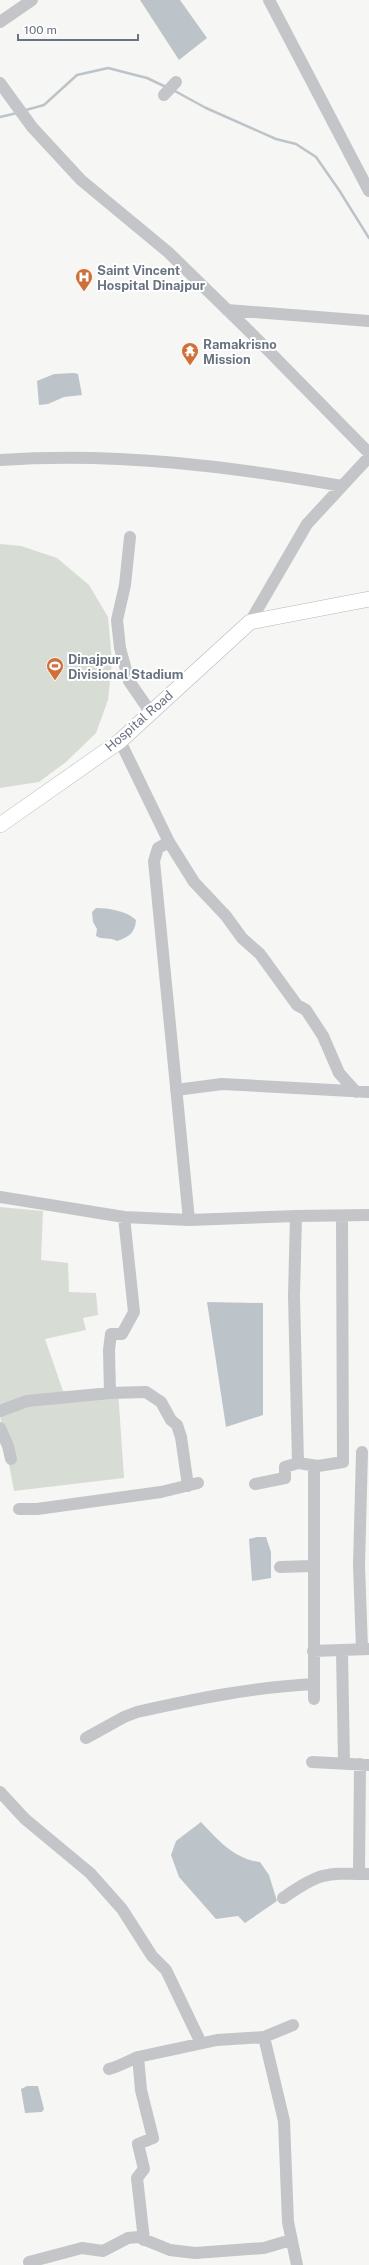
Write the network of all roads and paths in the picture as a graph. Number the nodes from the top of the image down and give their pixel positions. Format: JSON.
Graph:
{"nodes":[{"id":1,"x":32,"y":0,"type":"edge"},
{"id":2,"x":269,"y":0,"type":"edge"},
{"id":3,"x":0,"y":22,"type":"edge"},
{"id":4,"x":176,"y":82,"type":"dead end"},
{"id":5,"x":0,"y":83,"type":"edge"},
{"id":6,"x":164,"y":95,"type":"dead end"},
{"id":7,"x":369,"y":191,"type":"edge"},
{"id":8,"x":228,"y":310,"type":"junction"},
{"id":9,"x":369,"y":321,"type":"edge"},
{"id":10,"x":369,"y":453,"type":"edge"},
{"id":11,"x":369,"y":457,"type":"edge"},
{"id":12,"x":0,"y":460,"type":"edge"},
{"id":13,"x":342,"y":486,"type":"junction"},
{"id":14,"x":130,"y":537,"type":"dead end"},
{"id":15,"x":369,"y":599,"type":"edge"},
{"id":16,"x":250,"y":622,"type":"junction"},
{"id":17,"x":151,"y":713,"type":"junction"},
{"id":18,"x":120,"y":741,"type":"junction"},
{"id":19,"x":0,"y":824,"type":"edge"},
{"id":20,"x":169,"y":842,"type":"junction"},
{"id":21,"x":176,"y":1090,"type":"junction"},
{"id":22,"x":356,"y":1092,"type":"junction"},
{"id":23,"x":369,"y":1092,"type":"edge"},
{"id":24,"x":0,"y":1197,"type":"edge"},
{"id":25,"x":369,"y":1215,"type":"edge"},
{"id":26,"x":296,"y":1216,"type":"junction"},
{"id":27,"x":124,"y":1217,"type":"junction"},
{"id":28,"x":342,"y":1217,"type":"junction"},
{"id":29,"x":189,"y":1220,"type":"junction"},
{"id":30,"x":110,"y":1393,"type":"junction"},
{"id":31,"x":0,"y":1411,"type":"edge"},
{"id":32,"x":0,"y":1428,"type":"edge"},
{"id":33,"x":366,"y":1452,"type":"edge"},
{"id":34,"x":344,"y":1453,"type":"junction"},
{"id":35,"x":11,"y":1459,"type":"dead end"},
{"id":36,"x":298,"y":1463,"type":"junction"},
{"id":37,"x":314,"y":1466,"type":"junction"},
{"id":38,"x":255,"y":1484,"type":"dead end"},
{"id":39,"x":19,"y":1509,"type":"dead end"},
{"id":40,"x":312,"y":1566,"type":"junction"},
{"id":41,"x":280,"y":1567,"type":"dead end"},
{"id":42,"x":365,"y":1649,"type":"edge"},
{"id":43,"x":313,"y":1651,"type":"junction"},
{"id":44,"x":342,"y":1651,"type":"junction"},
{"id":45,"x":314,"y":1684,"type":"junction"},
{"id":46,"x":314,"y":1699,"type":"dead end"},
{"id":47,"x":86,"y":1738,"type":"dead end"},
{"id":48,"x":312,"y":1762,"type":"dead end"},
{"id":49,"x":344,"y":1764,"type":"junction"},
{"id":50,"x":364,"y":1764,"type":"edge"},
{"id":51,"x":2,"y":1799,"type":"edge"},
{"id":52,"x":364,"y":1874,"type":"edge"},
{"id":53,"x":283,"y":1898,"type":"dead end"},
{"id":54,"x":293,"y":2026,"type":"dead end"},
{"id":55,"x":264,"y":2037,"type":"junction"},
{"id":56,"x":201,"y":2043,"type":"junction"},
{"id":57,"x":138,"y":2056,"type":"junction"},
{"id":58,"x":109,"y":2069,"type":"dead end"},
{"id":59,"x":144,"y":2240,"type":"junction"},
{"id":60,"x":291,"y":2240,"type":"junction"},
{"id":61,"x":29,"y":2262,"type":"dead end"},
{"id":62,"x":297,"y":2265,"type":"edge"}],
"edges":[{"from":1,"to":3,"type":"street"},
{"from":2,"to":7,"type":"street"},
{"from":4,"to":6,"type":"street"},
{"from":5,"to":8,"type":"street"},
{"from":8,"to":9,"type":"street"},
{"from":8,"to":10,"type":"street"},
{"from":11,"to":13,"type":"street"},
{"from":12,"to":13,"type":"street"},
{"from":13,"to":16,"type":"street"},
{"from":14,"to":17,"type":"street"},
{"from":15,"to":16,"type":"main road"},
{"from":16,"to":17,"type":"main road","name":"Hospital Road"},
{"from":17,"to":18,"type":"main road","name":"Hospital Road"},
{"from":18,"to":19,"type":"main road","name":"Hospital Road"},
{"from":18,"to":20,"type":"street"},
{"from":20,"to":21,"type":"street"},
{"from":20,"to":22,"type":"street"},
{"from":21,"to":22,"type":"street"},
{"from":21,"to":29,"type":"street"},
{"from":22,"to":23,"type":"street"},
{"from":24,"to":27,"type":"street"},
{"from":25,"to":28,"type":"street"},
{"from":26,"to":28,"type":"street"},
{"from":26,"to":29,"type":"street"},
{"from":26,"to":36,"type":"street"},
{"from":27,"to":29,"type":"street"},
{"from":27,"to":30,"type":"street"},
{"from":28,"to":34,"type":"street"},
{"from":30,"to":31,"type":"street"},
{"from":30,"to":39,"type":"street"},
{"from":32,"to":35,"type":"street"},
{"from":33,"to":34,"type":"street"},
{"from":33,"to":42,"type":"street"},
{"from":34,"to":37,"type":"street"},
{"from":36,"to":37,"type":"street"},
{"from":36,"to":38,"type":"street"},
{"from":37,"to":40,"type":"street"},
{"from":40,"to":41,"type":"street"},
{"from":40,"to":43,"type":"street"},
{"from":42,"to":44,"type":"street"},
{"from":43,"to":44,"type":"street"},
{"from":43,"to":45,"type":"street"},
{"from":44,"to":49,"type":"street"},
{"from":45,"to":46,"type":"street"},
{"from":45,"to":47,"type":"street"},
{"from":48,"to":49,"type":"street"},
{"from":49,"to":50,"type":"street"},
{"from":50,"to":52,"type":"street"},
{"from":51,"to":56,"type":"street"},
{"from":52,"to":53,"type":"street"},
{"from":54,"to":55,"type":"street"},
{"from":55,"to":56,"type":"street"},
{"from":55,"to":60,"type":"street"},
{"from":56,"to":57,"type":"street"},
{"from":57,"to":58,"type":"street"},
{"from":57,"to":59,"type":"street"},
{"from":59,"to":60,"type":"street"},
{"from":59,"to":61,"type":"street"},
{"from":60,"to":62,"type":"street"}]}
